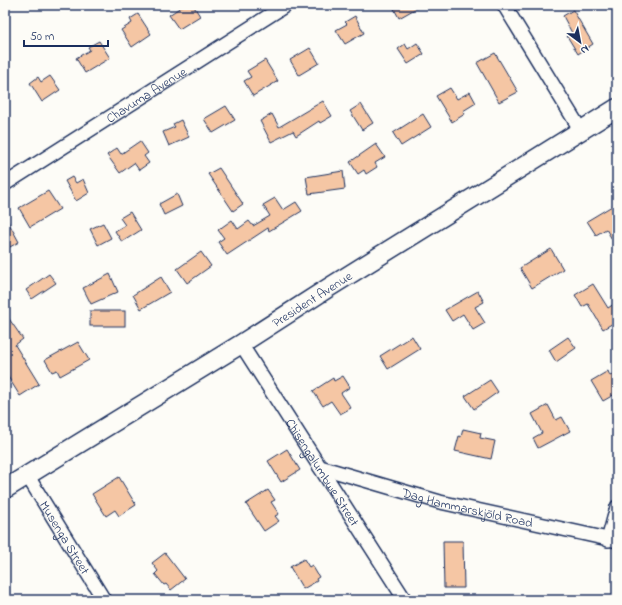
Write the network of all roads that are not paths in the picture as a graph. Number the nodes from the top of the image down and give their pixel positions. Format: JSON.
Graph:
{"nodes":[{"id":1,"x":286,"y":5,"type":"edge"},
{"id":2,"x":504,"y":5,"type":"edge"},
{"id":3,"x":617,"y":108,"type":"edge"},
{"id":4,"x":580,"y":129,"type":"junction"},
{"id":5,"x":5,"y":184,"type":"edge"},
{"id":6,"x":241,"y":344,"type":"junction"},
{"id":7,"x":320,"y":467,"type":"junction"},
{"id":8,"x":27,"y":475,"type":"junction"},
{"id":9,"x":5,"y":488,"type":"edge"},
{"id":10,"x":617,"y":507,"type":"edge"},
{"id":11,"x":613,"y":540,"type":"edge"},
{"id":12,"x":104,"y":600,"type":"edge"},
{"id":13,"x":404,"y":600,"type":"edge"}],
"edges":[{"from":1,"to":5,"type":"street","name":"Chavuma Avenue"},
{"from":2,"to":4,"type":"street"},
{"from":3,"to":4,"type":"street","name":"President Avenue"},
{"from":4,"to":6,"type":"street","name":"President Avenue"},
{"from":6,"to":7,"type":"street"},
{"from":6,"to":8,"type":"street","name":"President Avenue"},
{"from":6,"to":13,"type":"street","name":"Chisengalumbwe Street"},
{"from":7,"to":11,"type":"street","name":"Dag Hammarskjöld Road"},
{"from":7,"to":13,"type":"street"},
{"from":8,"to":9,"type":"street","name":"President Avenue"},
{"from":8,"to":12,"type":"street","name":"Musenga Street"},
{"from":10,"to":11,"type":"street"}]}
